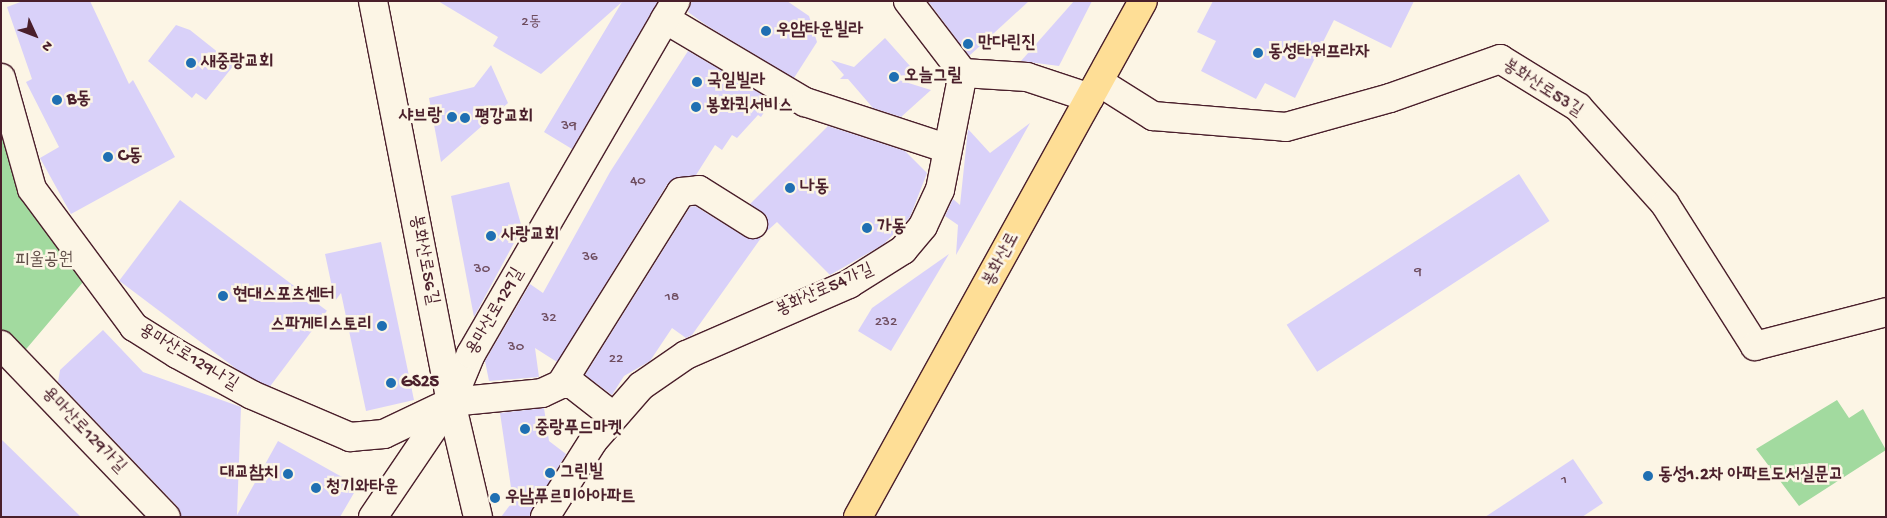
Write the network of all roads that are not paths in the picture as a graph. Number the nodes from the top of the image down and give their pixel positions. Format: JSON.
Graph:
{"nodes":[{"id":1,"x":373,"y":1,"type":"edge"},
{"id":2,"x":908,"y":1,"type":"edge"},
{"id":3,"x":1143,"y":1,"type":"edge"},
{"id":4,"x":671,"y":10,"type":"edge"},
{"id":5,"x":963,"y":73,"type":"junction"},
{"id":6,"x":1,"y":78,"type":"edge"},
{"id":7,"x":1094,"y":90,"type":"junction"},
{"id":8,"x":946,"y":148,"type":"junction"},
{"id":9,"x":753,"y":224,"type":"dead end"},
{"id":10,"x":1886,"y":312,"type":"edge"},
{"id":11,"x":1,"y":345,"type":"edge"},
{"id":12,"x":561,"y":384,"type":"junction"},
{"id":13,"x":450,"y":402,"type":"junction"},
{"id":14,"x":613,"y":416,"type":"junction"},
{"id":15,"x":166,"y":517,"type":"edge"},
{"id":16,"x":373,"y":517,"type":"edge"},
{"id":17,"x":478,"y":517,"type":"edge"},
{"id":18,"x":546,"y":517,"type":"edge"},
{"id":19,"x":858,"y":517,"type":"edge"}],
"edges":[{"from":1,"to":13,"type":"street","name":"봉화산로56길"},
{"from":2,"to":5,"type":"street"},
{"from":3,"to":7,"type":"main road","name":"봉화산로"},
{"from":4,"to":8,"type":"street"},
{"from":4,"to":13,"type":"street","name":"용마산로129길"},
{"from":5,"to":7,"type":"street"},
{"from":5,"to":8,"type":"street","name":"봉화산로54가길"},
{"from":6,"to":13,"type":"street","name":"용마산로129나길"},
{"from":7,"to":10,"type":"street","name":"봉화산로53길"},
{"from":7,"to":19,"type":"main road","name":"봉화산로"},
{"from":8,"to":14,"type":"street","name":"봉화산로54가길"},
{"from":9,"to":12,"type":"street"},
{"from":11,"to":15,"type":"street","name":"용마산로129가길"},
{"from":12,"to":13,"type":"street"},
{"from":12,"to":14,"type":"street"},
{"from":13,"to":16,"type":"street","name":"용마산로129길"},
{"from":13,"to":17,"type":"street","name":"봉화산로56길"},
{"from":14,"to":18,"type":"street","name":"봉화산로54가길"}]}
